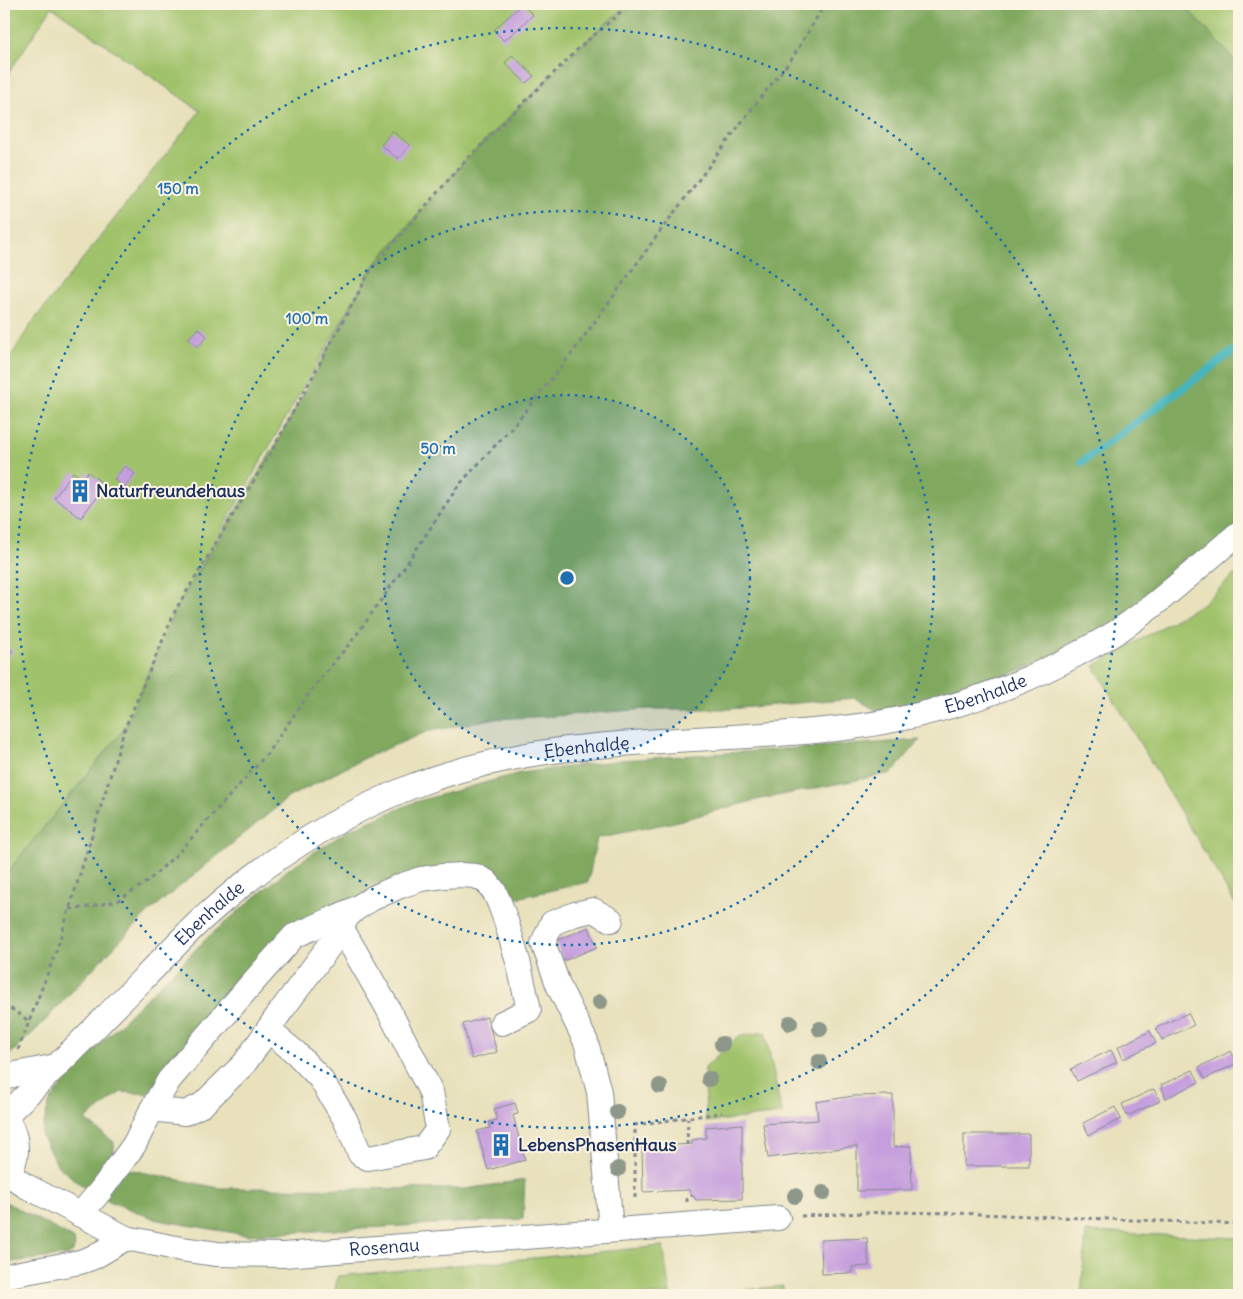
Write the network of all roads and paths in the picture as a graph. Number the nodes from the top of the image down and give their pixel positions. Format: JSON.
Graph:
{"nodes":[{"id":1,"x":630,"y":4,"type":"edge"},
{"id":2,"x":825,"y":4,"type":"edge"},
{"id":3,"x":1239,"y":532,"type":"edge"},
{"id":4,"x":70,"y":909,"type":"junction"},
{"id":5,"x":356,"y":909,"type":"junction"},
{"id":6,"x":611,"y":920,"type":"dead end"},
{"id":7,"x":342,"y":929,"type":"junction"},
{"id":8,"x":4,"y":1004,"type":"edge"},
{"id":9,"x":502,"y":1023,"type":"dead end"},
{"id":10,"x":268,"y":1030,"type":"junction"},
{"id":11,"x":57,"y":1066,"type":"junction"},
{"id":12,"x":4,"y":1078,"type":"edge"},
{"id":13,"x":152,"y":1109,"type":"junction"},
{"id":14,"x":722,"y":1112,"type":"dead end"},
{"id":15,"x":4,"y":1116,"type":"edge"},
{"id":16,"x":688,"y":1118,"type":"junction"},
{"id":17,"x":688,"y":1145,"type":"dead end"},
{"id":18,"x":6,"y":1175,"type":"edge"},
{"id":19,"x":692,"y":1195,"type":"dead end"},
{"id":20,"x":686,"y":1200,"type":"dead end"},
{"id":21,"x":80,"y":1215,"type":"junction"},
{"id":22,"x":778,"y":1218,"type":"joint"},
{"id":23,"x":1239,"y":1224,"type":"edge"},
{"id":24,"x":635,"y":1229,"type":"junction"},
{"id":25,"x":611,"y":1230,"type":"junction"},
{"id":26,"x":126,"y":1238,"type":"junction"},
{"id":27,"x":4,"y":1276,"type":"edge"}],
"edges":[{"from":1,"to":4,"type":"path"},
{"from":2,"to":4,"type":"path"},
{"from":3,"to":11,"type":"street","name":"Ebenhalde"},
{"from":4,"to":8,"type":"path"},
{"from":5,"to":7,"type":"street"},
{"from":5,"to":9,"type":"street"},
{"from":5,"to":13,"type":"street"},
{"from":6,"to":25,"type":"street"},
{"from":7,"to":10,"type":"street"},
{"from":7,"to":10,"type":"street"},
{"from":10,"to":13,"type":"street"},
{"from":11,"to":12,"type":"street"},
{"from":11,"to":15,"type":"street","name":"Ebenhalde"},
{"from":13,"to":21,"type":"street"},
{"from":14,"to":16,"type":"path"},
{"from":15,"to":18,"type":"street"},
{"from":16,"to":17,"type":"path"},
{"from":16,"to":24,"type":"path"},
{"from":18,"to":21,"type":"street","name":"Rosenau"},
{"from":19,"to":20,"type":"path"},
{"from":21,"to":26,"type":"street","name":"Rosenau"},
{"from":22,"to":23,"type":"path"},
{"from":22,"to":24,"type":"street","name":"Rosenau"},
{"from":24,"to":25,"type":"street","name":"Rosenau"},
{"from":25,"to":26,"type":"street","name":"Rosenau"},
{"from":26,"to":27,"type":"street"}]}
